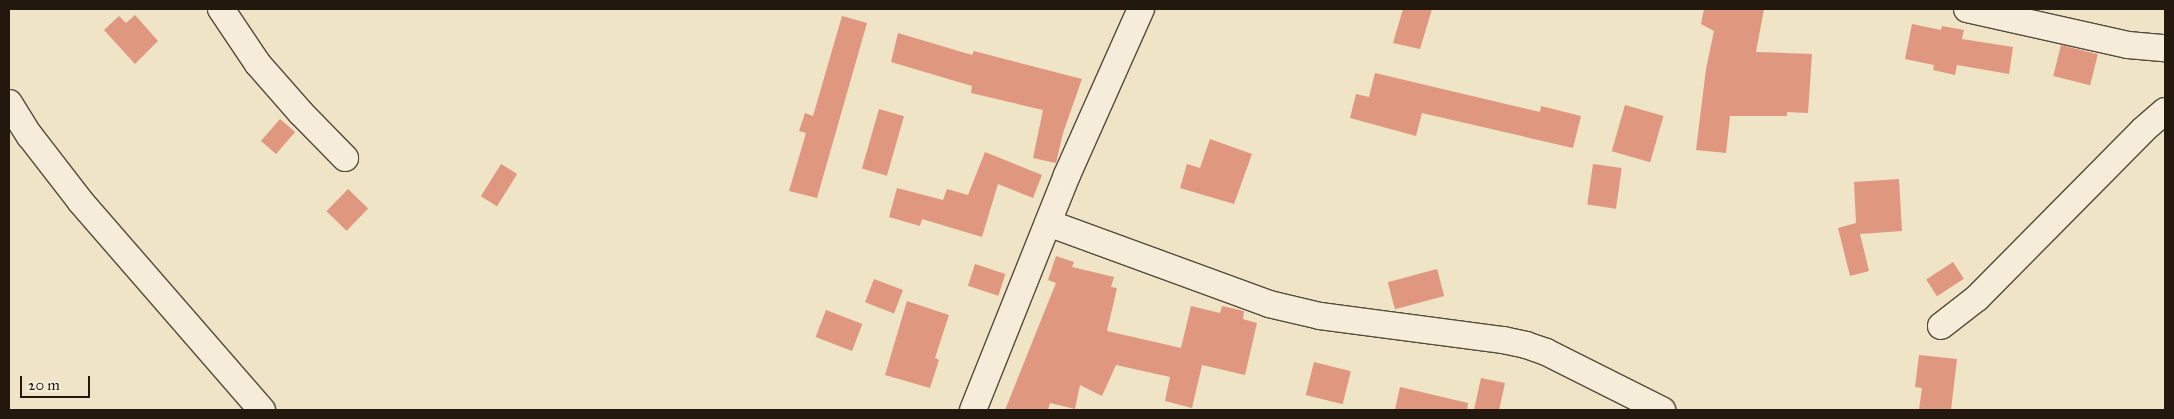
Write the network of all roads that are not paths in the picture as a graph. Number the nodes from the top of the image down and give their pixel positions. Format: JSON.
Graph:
{"nodes":[{"id":1,"x":221,"y":9,"type":"edge"},
{"id":2,"x":1141,"y":9,"type":"edge"},
{"id":3,"x":1966,"y":9,"type":"edge"},
{"id":4,"x":2165,"y":48,"type":"edge"},
{"id":5,"x":9,"y":103,"type":"edge"},
{"id":6,"x":2165,"y":111,"type":"edge"},
{"id":7,"x":345,"y":158,"type":"dead end"},
{"id":8,"x":1048,"y":223,"type":"junction"},
{"id":9,"x":1941,"y":326,"type":"dead end"},
{"id":10,"x":262,"y":410,"type":"edge"},
{"id":11,"x":973,"y":410,"type":"edge"},
{"id":12,"x":1662,"y":410,"type":"edge"}],
"edges":[{"from":1,"to":7,"type":"street"},
{"from":2,"to":8,"type":"street"},
{"from":3,"to":4,"type":"street"},
{"from":5,"to":10,"type":"street"},
{"from":6,"to":9,"type":"street"},
{"from":8,"to":11,"type":"street"},
{"from":8,"to":12,"type":"street"}]}
